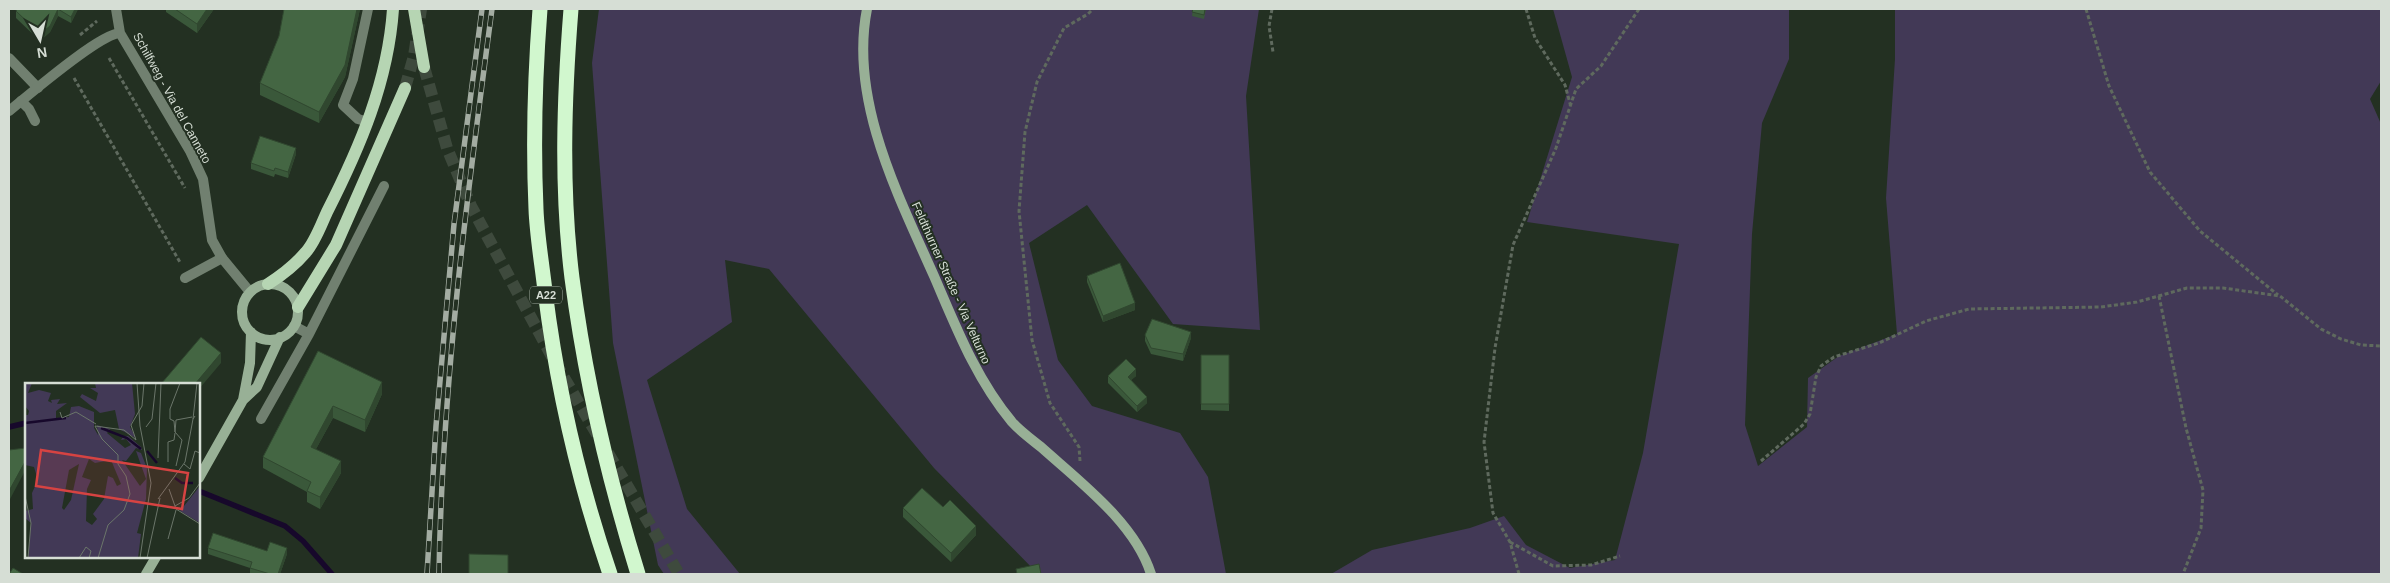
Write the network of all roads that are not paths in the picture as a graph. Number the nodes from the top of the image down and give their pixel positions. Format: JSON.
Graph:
{"nodes":[{"id":1,"x":116,"y":9,"type":"edge"},
{"id":2,"x":368,"y":9,"type":"edge"},
{"id":3,"x":393,"y":9,"type":"edge"},
{"id":4,"x":414,"y":9,"type":"edge"},
{"id":5,"x":540,"y":9,"type":"edge"},
{"id":6,"x":571,"y":9,"type":"edge"},
{"id":7,"x":867,"y":9,"type":"edge"},
{"id":8,"x":120,"y":33,"type":"junction"},
{"id":9,"x":9,"y":58,"type":"edge"},
{"id":10,"x":424,"y":67,"type":"tunnel mouth"},
{"id":11,"x":38,"y":88,"type":"junction"},
{"id":12,"x":405,"y":88,"type":"tunnel mouth"},
{"id":13,"x":21,"y":101,"type":"junction"},
{"id":14,"x":9,"y":112,"type":"edge"},
{"id":15,"x":35,"y":121,"type":"dead end"},
{"id":16,"x":368,"y":122,"type":"junction"},
{"id":17,"x":384,"y":186,"type":"dead end"},
{"id":18,"x":222,"y":258,"type":"junction"},
{"id":19,"x":186,"y":277,"type":"road end"},
{"id":20,"x":268,"y":284,"type":"junction"},
{"id":21,"x":250,"y":292,"type":"junction"},
{"id":22,"x":298,"y":307,"type":"junction"},
{"id":23,"x":294,"y":326,"type":"junction"},
{"id":24,"x":251,"y":332,"type":"junction"},
{"id":25,"x":309,"y":334,"type":"junction"},
{"id":26,"x":280,"y":337,"type":"junction"},
{"id":27,"x":243,"y":400,"type":"junction"},
{"id":28,"x":261,"y":419,"type":"dead end"},
{"id":29,"x":200,"y":476,"type":"edge"},
{"id":30,"x":155,"y":558,"type":"edge"},
{"id":31,"x":146,"y":574,"type":"edge"},
{"id":32,"x":610,"y":574,"type":"edge"},
{"id":33,"x":638,"y":574,"type":"edge"},
{"id":34,"x":1151,"y":574,"type":"edge"}],
"edges":[{"from":1,"to":8,"type":"street","name":"Schilfweg - Via del Canneto"},
{"from":2,"to":16,"type":"street"},
{"from":3,"to":16,"type":"main road"},
{"from":4,"to":10,"type":"main road"},
{"from":5,"to":32,"type":"highway","number":"A22"},
{"from":6,"to":33,"type":"highway","number":"A22"},
{"from":7,"to":34,"type":"street","name":"Feldthurner Straße - Via Velturno"},
{"from":8,"to":11,"type":"street"},
{"from":8,"to":18,"type":"street","name":"Schilfweg - Via del Canneto"},
{"from":9,"to":11,"type":"street"},
{"from":11,"to":13,"type":"street"},
{"from":12,"to":22,"type":"main road"},
{"from":13,"to":14,"type":"street"},
{"from":13,"to":15,"type":"street"},
{"from":16,"to":20,"type":"main road"},
{"from":17,"to":25,"type":"street"},
{"from":18,"to":19,"type":"street"},
{"from":18,"to":21,"type":"street","name":"Schilfweg - Via del Canneto"},
{"from":20,"to":21,"type":"street"},
{"from":20,"to":22,"type":"street"},
{"from":21,"to":24,"type":"street"},
{"from":22,"to":23,"type":"street"},
{"from":23,"to":25,"type":"street"},
{"from":23,"to":26,"type":"street"},
{"from":24,"to":26,"type":"street"},
{"from":24,"to":27,"type":"street"},
{"from":25,"to":28,"type":"street"},
{"from":26,"to":27,"type":"street"},
{"from":27,"to":29,"type":"street"},
{"from":30,"to":31,"type":"street"}]}
